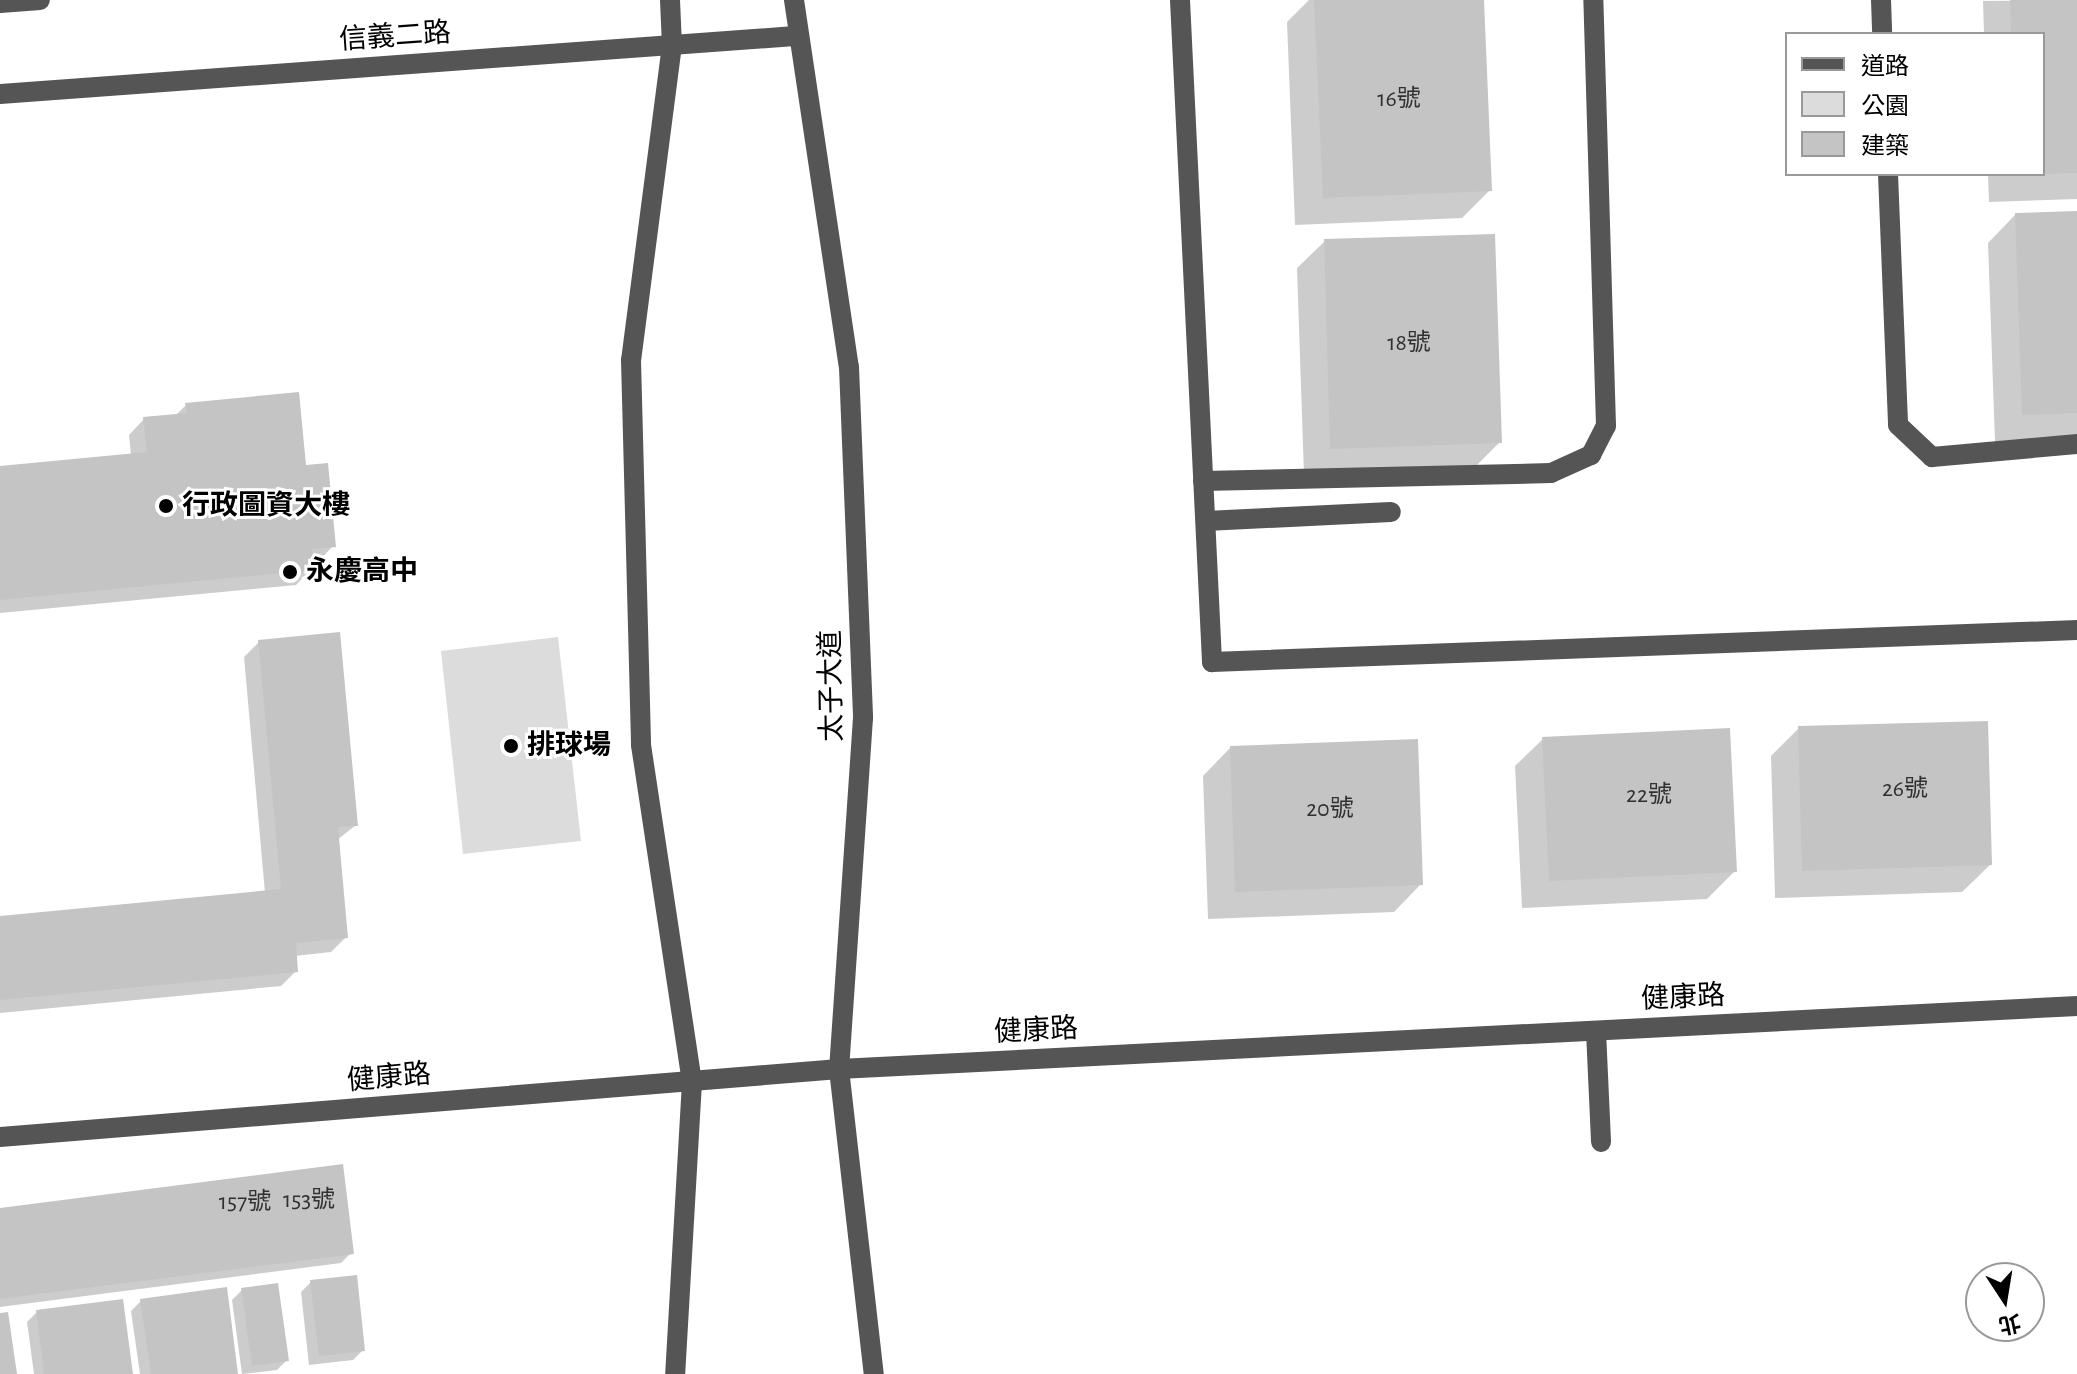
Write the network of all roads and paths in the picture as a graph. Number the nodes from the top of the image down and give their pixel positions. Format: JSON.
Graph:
{"nodes":[{"id":1,"x":40,"y":0,"type":"edge"},
{"id":2,"x":670,"y":0,"type":"edge"},
{"id":3,"x":794,"y":0,"type":"edge"},
{"id":4,"x":1180,"y":0,"type":"edge"},
{"id":5,"x":1593,"y":0,"type":"edge"},
{"id":6,"x":1881,"y":0,"type":"edge"},
{"id":7,"x":0,"y":3,"type":"edge"},
{"id":8,"x":1882,"y":32,"type":"edge"},
{"id":9,"x":795,"y":36,"type":"junction"},
{"id":10,"x":672,"y":45,"type":"junction"},
{"id":11,"x":0,"y":94,"type":"edge"},
{"id":12,"x":1888,"y":176,"type":"edge"},
{"id":13,"x":2077,"y":444,"type":"edge"},
{"id":14,"x":1203,"y":481,"type":"junction"},
{"id":15,"x":1391,"y":512,"type":"dead end"},
{"id":16,"x":1206,"y":521,"type":"junction"},
{"id":17,"x":2077,"y":630,"type":"edge"},
{"id":18,"x":2077,"y":1006,"type":"edge"},
{"id":19,"x":1596,"y":1031,"type":"junction"},
{"id":20,"x":839,"y":1069,"type":"junction"},
{"id":21,"x":692,"y":1082,"type":"junction"},
{"id":22,"x":0,"y":1137,"type":"edge"},
{"id":23,"x":1601,"y":1142,"type":"dead end"},
{"id":24,"x":675,"y":1374,"type":"edge"},
{"id":25,"x":874,"y":1374,"type":"edge"}],
"edges":[{"from":1,"to":7,"type":"street"},
{"from":2,"to":10,"type":"street"},
{"from":3,"to":9,"type":"street","name":"太子大道"},
{"from":4,"to":14,"type":"street"},
{"from":5,"to":14,"type":"street"},
{"from":6,"to":8,"type":"street"},
{"from":9,"to":10,"type":"street","name":"信義二路"},
{"from":9,"to":20,"type":"street","name":"太子大道"},
{"from":10,"to":11,"type":"street","name":"信義二路"},
{"from":10,"to":21,"type":"street"},
{"from":12,"to":13,"type":"street"},
{"from":14,"to":16,"type":"street"},
{"from":15,"to":16,"type":"street"},
{"from":16,"to":17,"type":"street"},
{"from":18,"to":19,"type":"street","name":"健康路"},
{"from":19,"to":20,"type":"street","name":"健康路"},
{"from":19,"to":23,"type":"street"},
{"from":20,"to":21,"type":"street","name":"健康路"},
{"from":20,"to":25,"type":"street","name":"太子大道"},
{"from":21,"to":22,"type":"street","name":"健康路"},
{"from":21,"to":24,"type":"street"}]}
